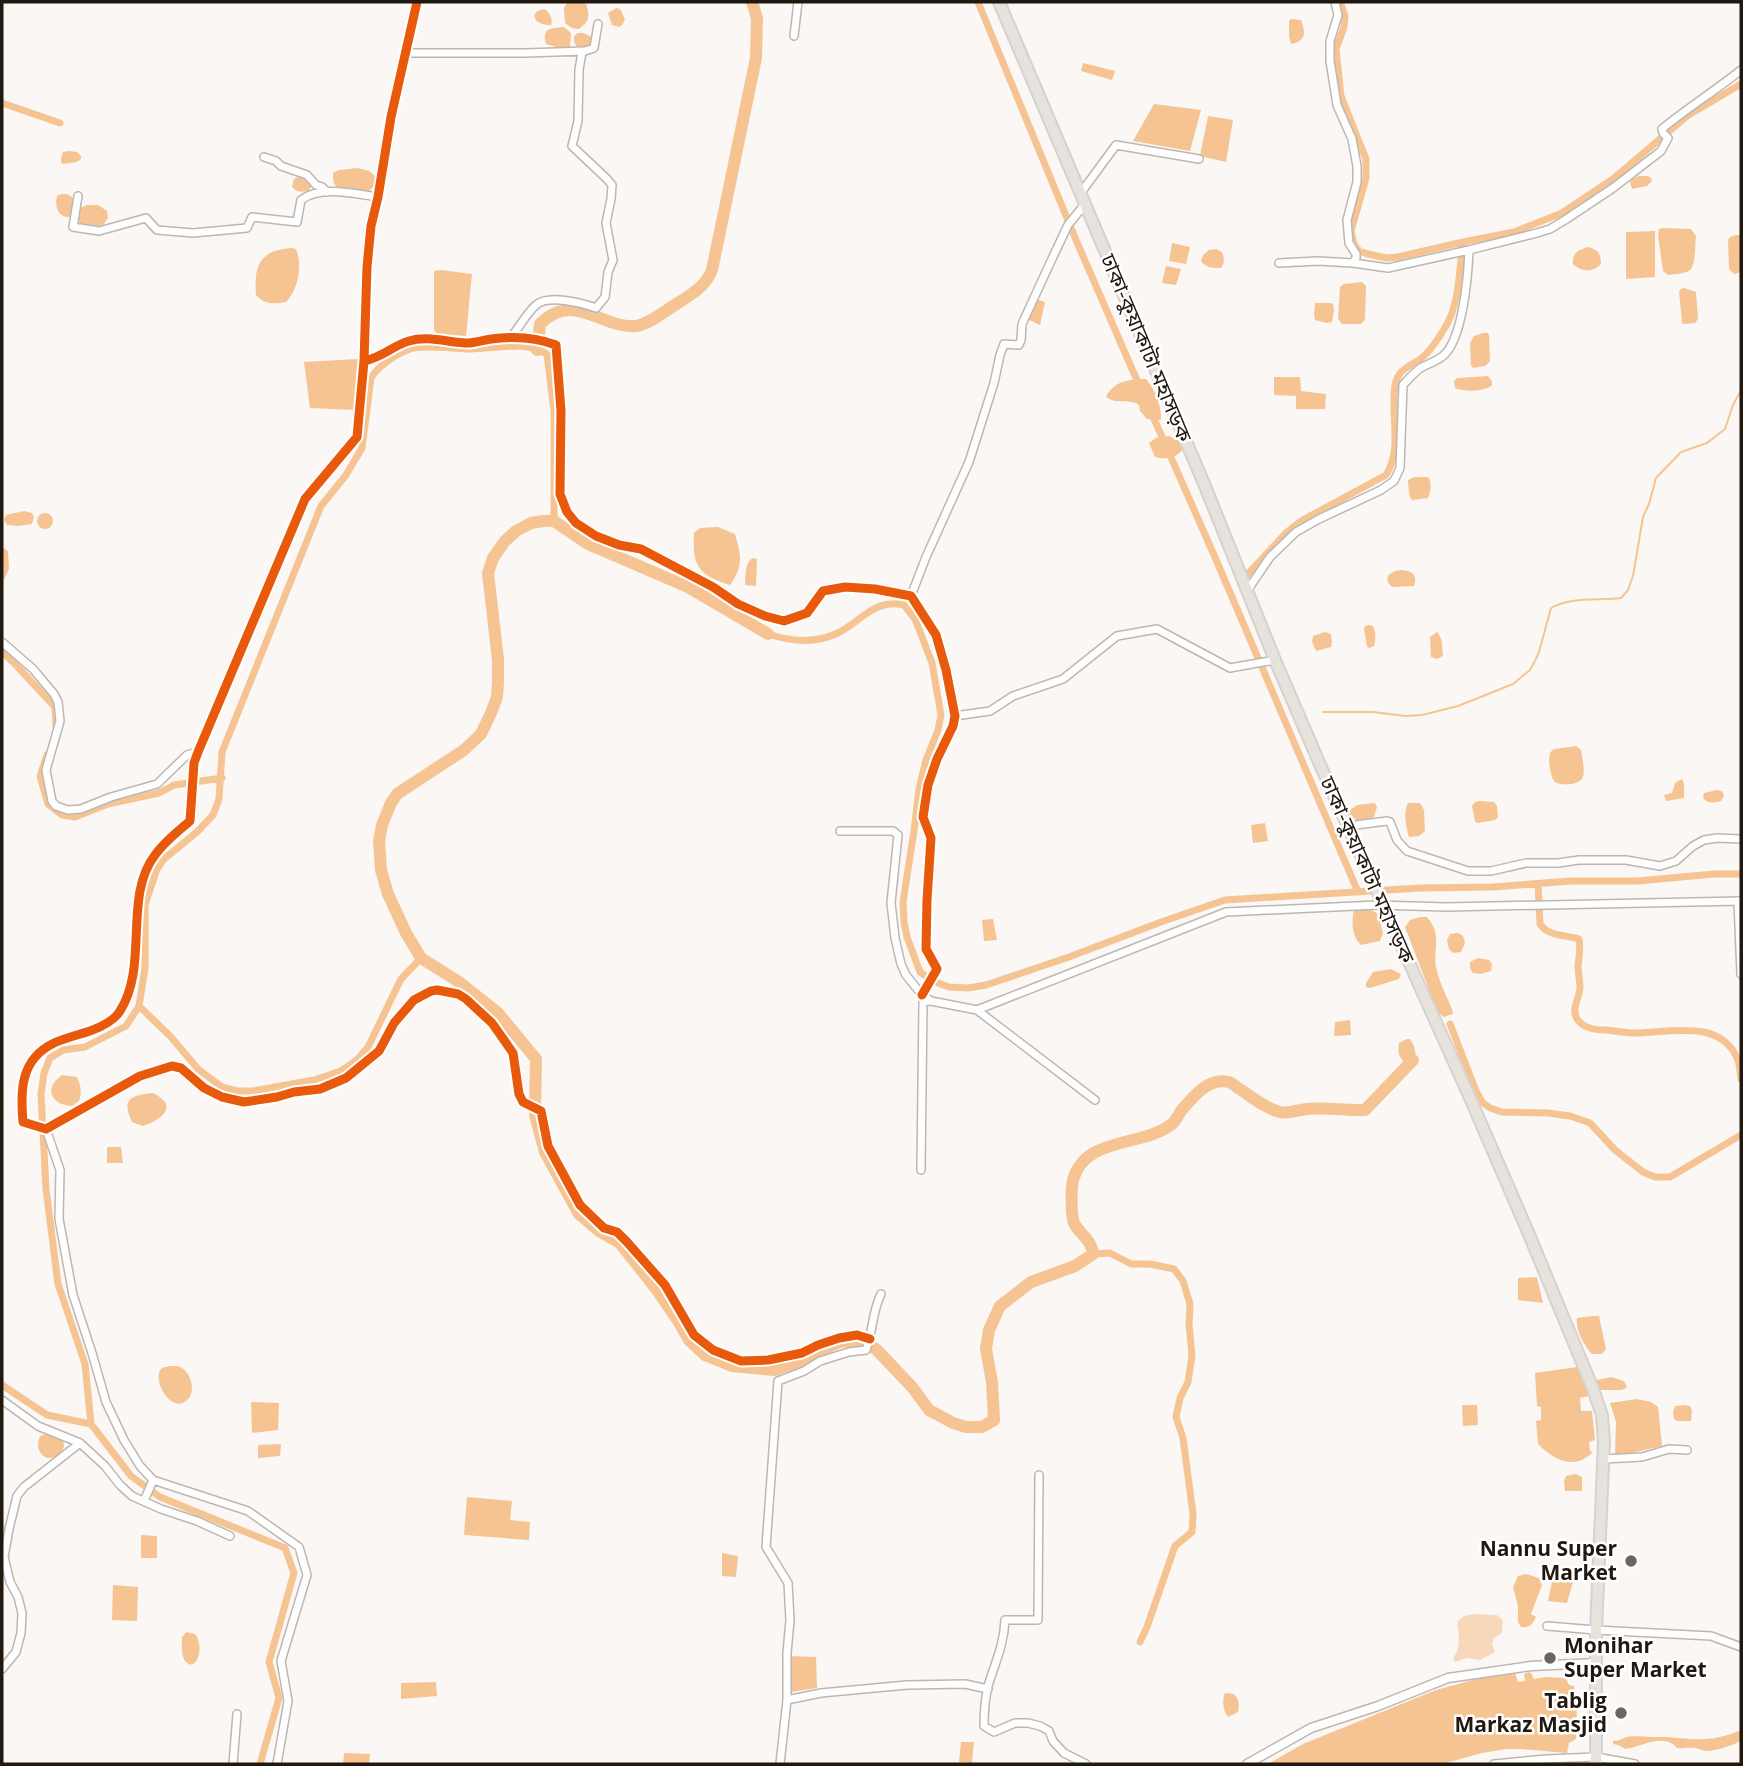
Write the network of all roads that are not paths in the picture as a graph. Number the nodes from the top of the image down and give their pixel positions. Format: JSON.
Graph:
{"nodes":[{"id":1,"x":415,"y":2,"type":"edge"},
{"id":2,"x":798,"y":2,"type":"edge"},
{"id":3,"x":999,"y":2,"type":"edge"},
{"id":4,"x":1335,"y":2,"type":"edge"},
{"id":5,"x":598,"y":24,"type":"dead end"},
{"id":6,"x":794,"y":36,"type":"dead end"},
{"id":7,"x":584,"y":51,"type":"junction"},
{"id":8,"x":405,"y":53,"type":"junction"},
{"id":9,"x":1741,"y":70,"type":"edge"},
{"id":10,"x":264,"y":157,"type":"dead end"},
{"id":11,"x":1199,"y":159,"type":"dead end"},
{"id":12,"x":327,"y":192,"type":"junction"},
{"id":13,"x":78,"y":196,"type":"dead end"},
{"id":14,"x":378,"y":197,"type":"junction"},
{"id":15,"x":1082,"y":199,"type":"junction"},
{"id":16,"x":1469,"y":250,"type":"junction"},
{"id":17,"x":1279,"y":263,"type":"dead end"},
{"id":18,"x":1353,"y":263,"type":"junction"},
{"id":19,"x":512,"y":337,"type":"junction"},
{"id":20,"x":364,"y":361,"type":"junction"},
{"id":21,"x":1247,"y":591,"type":"junction"},
{"id":22,"x":911,"y":596,"type":"junction"},
{"id":23,"x":2,"y":642,"type":"edge"},
{"id":24,"x":1275,"y":660,"type":"junction"},
{"id":25,"x":955,"y":716,"type":"junction"},
{"id":26,"x":198,"y":752,"type":"junction"},
{"id":27,"x":1348,"y":826,"type":"junction"},
{"id":28,"x":840,"y":831,"type":"dead end"},
{"id":29,"x":1741,"y":839,"type":"edge"},
{"id":30,"x":1739,"y":901,"type":"edge"},
{"id":31,"x":1741,"y":974,"type":"edge"},
{"id":32,"x":922,"y":995,"type":"junction"},
{"id":33,"x":931,"y":1001,"type":"junction"},
{"id":34,"x":977,"y":1010,"type":"junction"},
{"id":35,"x":1095,"y":1100,"type":"dead end"},
{"id":36,"x":46,"y":1129,"type":"junction"},
{"id":37,"x":921,"y":1170,"type":"dead end"},
{"id":38,"x":881,"y":1294,"type":"dead end"},
{"id":39,"x":870,"y":1339,"type":"junction"},
{"id":40,"x":2,"y":1400,"type":"edge"},
{"id":41,"x":80,"y":1443,"type":"junction"},
{"id":42,"x":1687,"y":1450,"type":"dead end"},
{"id":43,"x":1604,"y":1459,"type":"junction"},
{"id":44,"x":1039,"y":1475,"type":"dead end"},
{"id":45,"x":153,"y":1480,"type":"junction"},
{"id":46,"x":144,"y":1501,"type":"junction"},
{"id":47,"x":230,"y":1536,"type":"dead end"},
{"id":48,"x":1547,"y":1626,"type":"dead end"},
{"id":49,"x":1597,"y":1630,"type":"junction"},
{"id":50,"x":1741,"y":1647,"type":"edge"},
{"id":51,"x":1596,"y":1663,"type":"junction"},
{"id":52,"x":2,"y":1669,"type":"edge"},
{"id":53,"x":988,"y":1689,"type":"junction"},
{"id":54,"x":787,"y":1700,"type":"junction"},
{"id":55,"x":237,"y":1714,"type":"dead end"},
{"id":56,"x":1596,"y":1761,"type":"edge"},
{"id":57,"x":233,"y":1764,"type":"edge"},
{"id":58,"x":277,"y":1764,"type":"edge"},
{"id":59,"x":780,"y":1764,"type":"edge"},
{"id":60,"x":1086,"y":1764,"type":"edge"},
{"id":61,"x":1247,"y":1764,"type":"edge"},
{"id":62,"x":1494,"y":1764,"type":"edge"},
{"id":63,"x":1635,"y":1764,"type":"edge"}],
"edges":[{"from":1,"to":8,"type":"street"},
{"from":2,"to":6,"type":"street"},
{"from":3,"to":15,"type":"main road","name":"ঢাকা-কুয়াকাটা মহাসড়ক"},
{"from":4,"to":18,"type":"street"},
{"from":5,"to":7,"type":"street"},
{"from":7,"to":8,"type":"street"},
{"from":7,"to":19,"type":"street"},
{"from":8,"to":14,"type":"street"},
{"from":9,"to":16,"type":"street"},
{"from":10,"to":12,"type":"street"},
{"from":11,"to":15,"type":"street"},
{"from":12,"to":13,"type":"street"},
{"from":12,"to":14,"type":"street"},
{"from":14,"to":20,"type":"street"},
{"from":15,"to":21,"type":"main road","name":"ঢাকা-কুয়াকাটা মহাসড়ক"},
{"from":15,"to":22,"type":"street"},
{"from":16,"to":18,"type":"street"},
{"from":16,"to":21,"type":"street"},
{"from":17,"to":18,"type":"street"},
{"from":19,"to":20,"type":"street"},
{"from":19,"to":22,"type":"street"},
{"from":20,"to":26,"type":"street"},
{"from":21,"to":24,"type":"main road","name":"ঢাকা-কুয়াকাটা মহাসড়ক"},
{"from":22,"to":25,"type":"street"},
{"from":23,"to":26,"type":"street"},
{"from":24,"to":25,"type":"street"},
{"from":24,"to":27,"type":"main road","name":"ঢাকা-কুয়াকাটা মহাসড়ক"},
{"from":25,"to":32,"type":"street"},
{"from":26,"to":36,"type":"street"},
{"from":27,"to":29,"type":"street"},
{"from":27,"to":43,"type":"main road","name":"ঢাকা-কুয়াকাটা মহাসড়ক","bridge":true},
{"from":28,"to":32,"type":"street"},
{"from":30,"to":31,"type":"street"},
{"from":30,"to":34,"type":"street"},
{"from":32,"to":33,"type":"street"},
{"from":33,"to":34,"type":"street"},
{"from":33,"to":37,"type":"street"},
{"from":34,"to":35,"type":"street"},
{"from":36,"to":39,"type":"street"},
{"from":36,"to":45,"type":"street"},
{"from":38,"to":39,"type":"street"},
{"from":39,"to":54,"type":"street"},
{"from":40,"to":41,"type":"street"},
{"from":41,"to":46,"type":"street"},
{"from":41,"to":52,"type":"street"},
{"from":42,"to":43,"type":"street"},
{"from":43,"to":49,"type":"main road","name":"ঢাকা-কুয়াকাটা মহাসড়ক"},
{"from":44,"to":53,"type":"street"},
{"from":45,"to":46,"type":"street"},
{"from":45,"to":58,"type":"street"},
{"from":46,"to":47,"type":"street"},
{"from":48,"to":49,"type":"street"},
{"from":49,"to":50,"type":"street"},
{"from":49,"to":51,"type":"main road","name":"ঢাকা-কুয়াকাটা মহাসড়ক"},
{"from":51,"to":56,"type":"main road","name":"ঢাকা-কুয়াকাটা মহাসড়ক"},
{"from":51,"to":61,"type":"street"},
{"from":53,"to":54,"type":"street"},
{"from":53,"to":60,"type":"street"},
{"from":54,"to":59,"type":"street"},
{"from":55,"to":57,"type":"street"},
{"from":56,"to":62,"type":"street"},
{"from":56,"to":63,"type":"street"}]}
